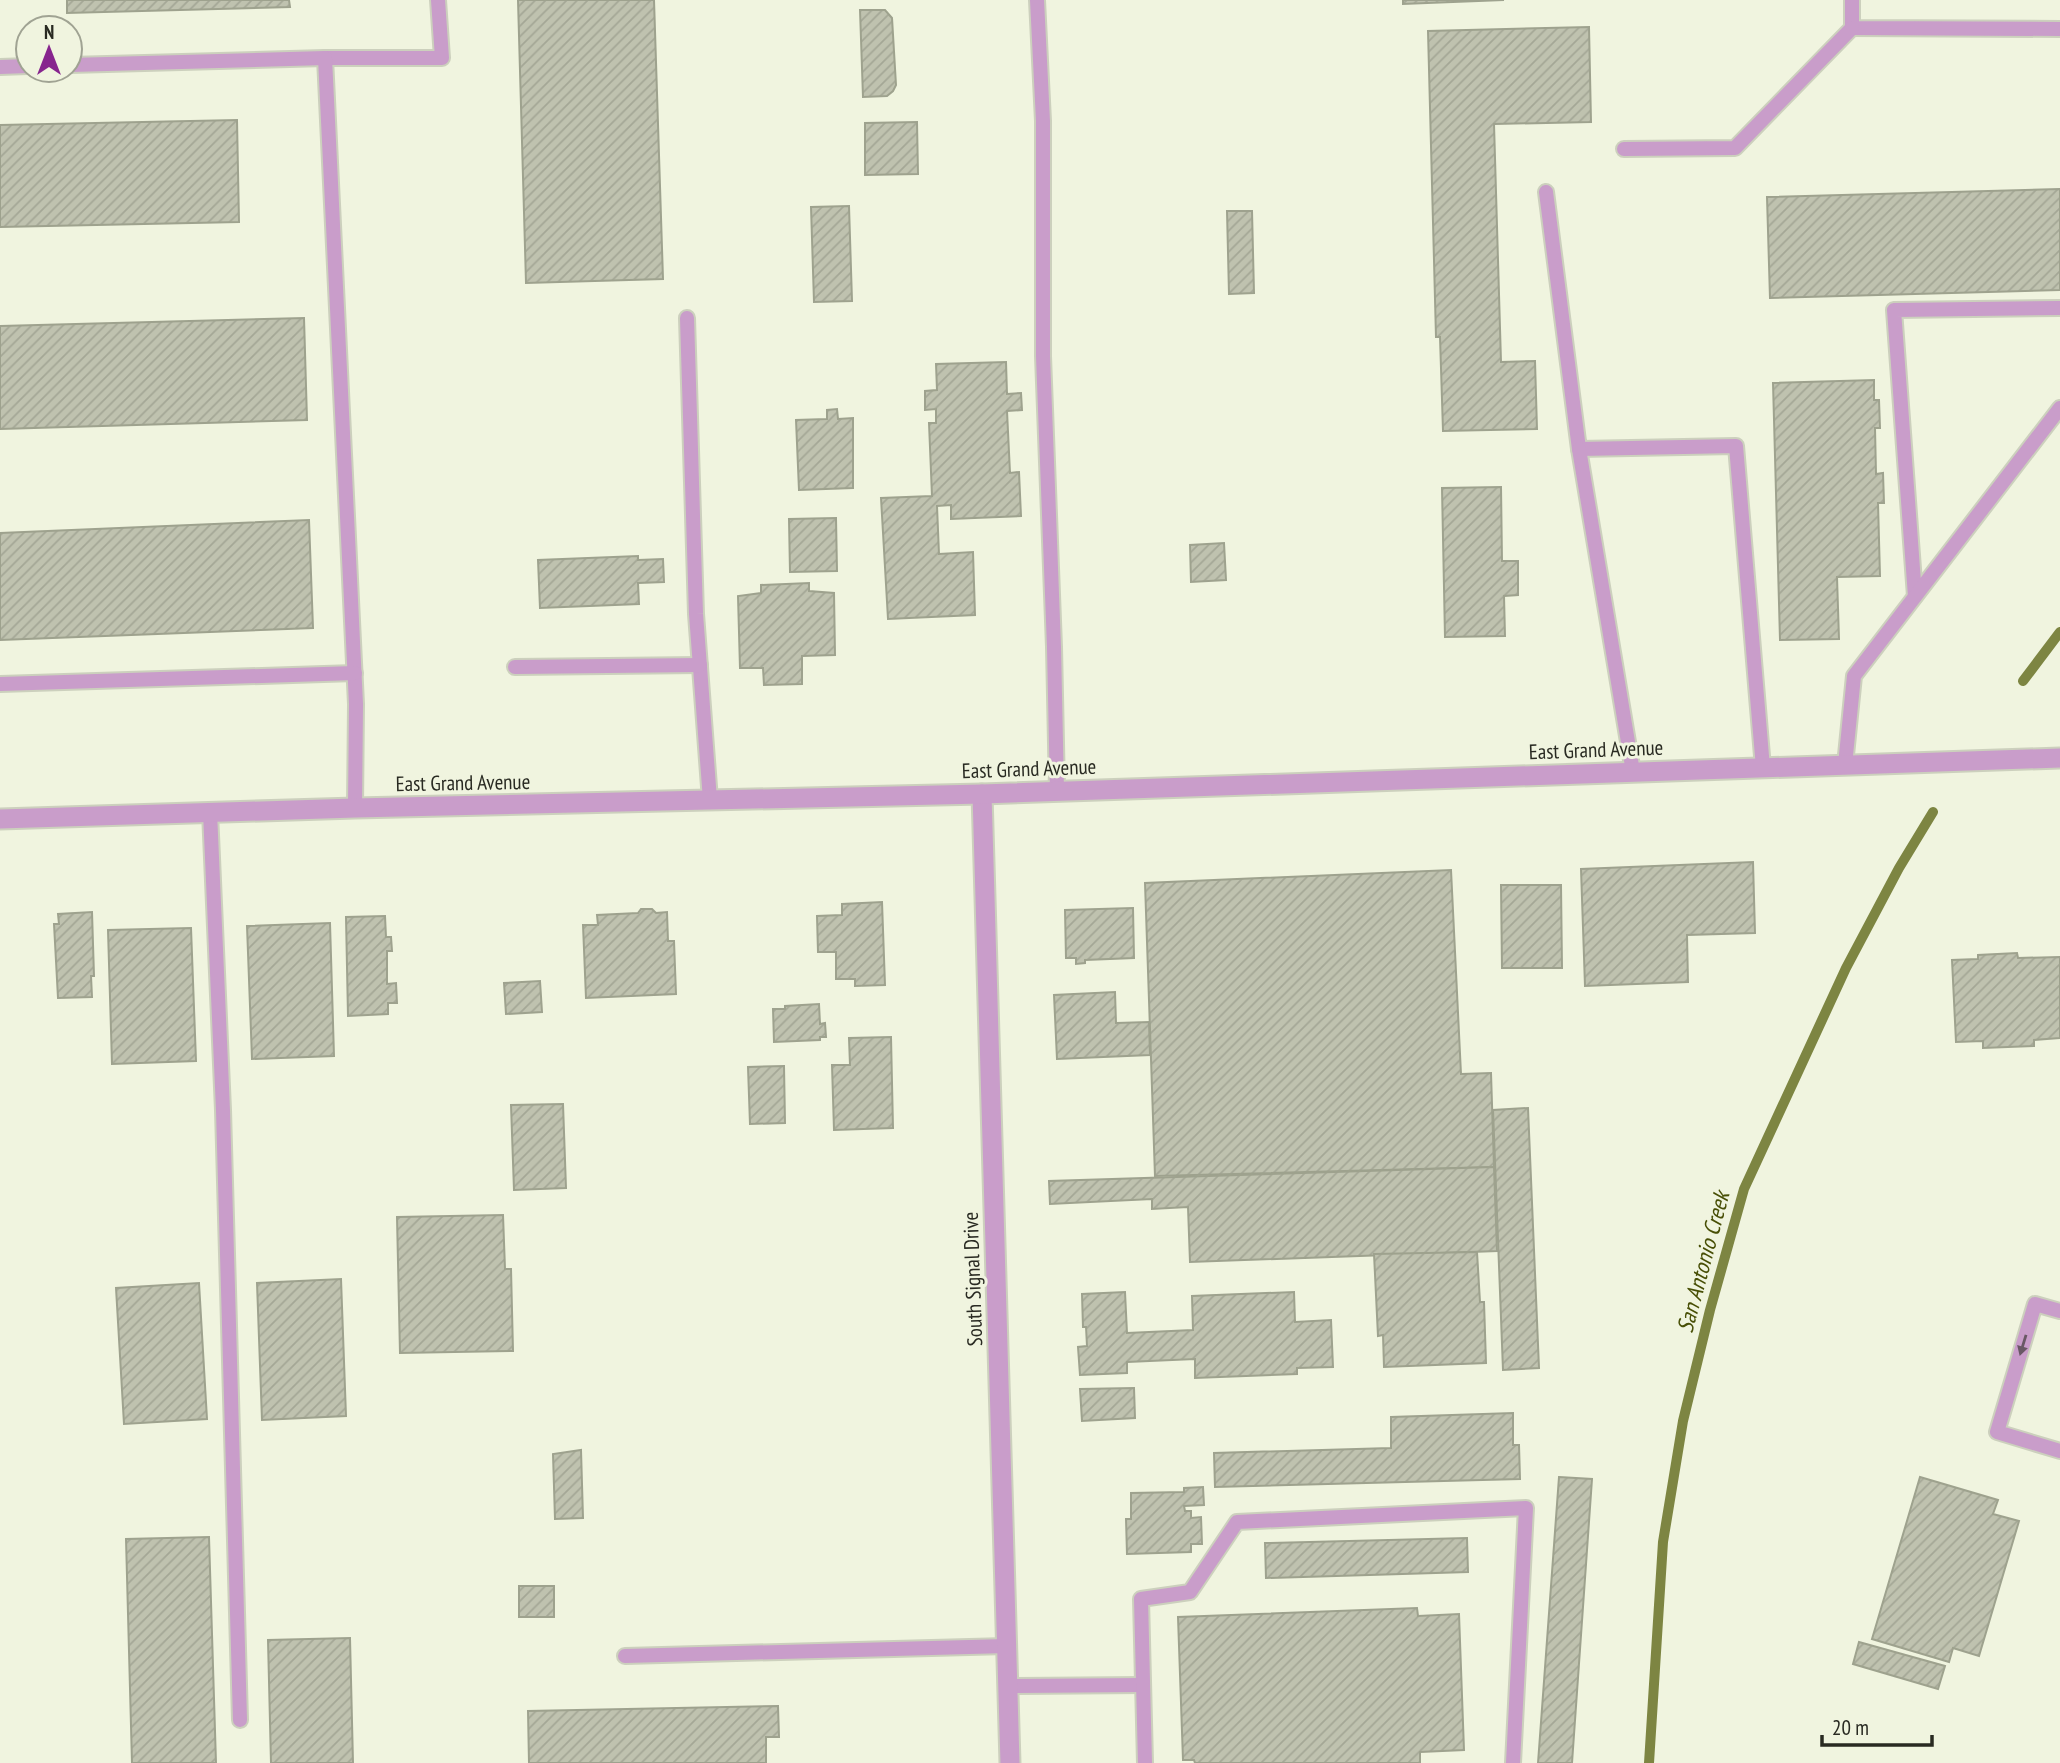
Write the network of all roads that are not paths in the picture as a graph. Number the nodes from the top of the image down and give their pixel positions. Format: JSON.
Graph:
{"nodes":[{"id":1,"x":438,"y":0,"type":"edge"},
{"id":2,"x":1037,"y":0,"type":"edge"},
{"id":3,"x":1852,"y":0,"type":"edge"},
{"id":4,"x":1852,"y":28,"type":"junction"},
{"id":5,"x":2060,"y":29,"type":"edge"},
{"id":6,"x":325,"y":58,"type":"junction"},
{"id":7,"x":84,"y":65,"type":"edge"},
{"id":8,"x":1624,"y":149,"type":"dead end"},
{"id":9,"x":1546,"y":192,"type":"dead end"},
{"id":10,"x":2060,"y":308,"type":"edge"},
{"id":11,"x":687,"y":318,"type":"dead end"},
{"id":12,"x":2060,"y":408,"type":"edge"},
{"id":13,"x":1579,"y":449,"type":"junction"},
{"id":14,"x":1915,"y":596,"type":"junction"},
{"id":15,"x":700,"y":665,"type":"junction"},
{"id":16,"x":515,"y":667,"type":"dead end"},
{"id":17,"x":355,"y":673,"type":"junction"},
{"id":18,"x":0,"y":684,"type":"edge"},
{"id":19,"x":2060,"y":758,"type":"edge"},
{"id":20,"x":1846,"y":765,"type":"junction"},
{"id":21,"x":1763,"y":768,"type":"junction"},
{"id":22,"x":1633,"y":772,"type":"junction"},
{"id":23,"x":1057,"y":790,"type":"junction"},
{"id":24,"x":982,"y":794,"type":"junction"},
{"id":25,"x":710,"y":800,"type":"junction"},
{"id":26,"x":355,"y":808,"type":"junction"},
{"id":27,"x":210,"y":812,"type":"junction"},
{"id":28,"x":0,"y":819,"type":"edge"},
{"id":29,"x":2060,"y":1311,"type":"edge"},
{"id":30,"x":2060,"y":1451,"type":"edge"},
{"id":31,"x":1007,"y":1646,"type":"junction"},
{"id":32,"x":625,"y":1656,"type":"dead end"},
{"id":33,"x":1143,"y":1685,"type":"junction"},
{"id":34,"x":1008,"y":1686,"type":"junction"},
{"id":35,"x":240,"y":1720,"type":"dead end"},
{"id":36,"x":1010,"y":1763,"type":"edge"},
{"id":37,"x":1145,"y":1763,"type":"edge"},
{"id":38,"x":1513,"y":1763,"type":"edge"}],
"edges":[{"from":1,"to":6,"type":"lane"},
{"from":2,"to":23,"type":"lane"},
{"from":3,"to":4,"type":"lane"},
{"from":4,"to":5,"type":"lane"},
{"from":4,"to":8,"type":"lane"},
{"from":6,"to":7,"type":"lane"},
{"from":6,"to":17,"type":"lane"},
{"from":9,"to":13,"type":"lane"},
{"from":10,"to":14,"type":"lane"},
{"from":11,"to":15,"type":"lane"},
{"from":12,"to":14,"type":"lane"},
{"from":13,"to":21,"type":"lane"},
{"from":13,"to":22,"type":"lane"},
{"from":14,"to":20,"type":"lane"},
{"from":15,"to":16,"type":"lane"},
{"from":15,"to":25,"type":"lane"},
{"from":17,"to":18,"type":"lane"},
{"from":17,"to":26,"type":"lane"},
{"from":19,"to":20,"type":"street","name":"East Grand Avenue"},
{"from":20,"to":21,"type":"street","name":"East Grand Avenue"},
{"from":21,"to":22,"type":"street","name":"East Grand Avenue"},
{"from":22,"to":23,"type":"street","name":"East Grand Avenue"},
{"from":23,"to":24,"type":"street","name":"East Grand Avenue"},
{"from":24,"to":25,"type":"street","name":"East Grand Avenue"},
{"from":24,"to":31,"type":"street","name":"South Signal Drive"},
{"from":25,"to":26,"type":"street","name":"East Grand Avenue"},
{"from":26,"to":27,"type":"street","name":"East Grand Avenue"},
{"from":27,"to":28,"type":"street","name":"East Grand Avenue"},
{"from":27,"to":35,"type":"lane"},
{"from":29,"to":30,"type":"lane","one_way":true},
{"from":31,"to":32,"type":"lane"},
{"from":31,"to":34,"type":"street","name":"South Signal Drive"},
{"from":33,"to":34,"type":"lane"},
{"from":33,"to":37,"type":"lane"},
{"from":33,"to":38,"type":"lane"},
{"from":34,"to":36,"type":"street","name":"South Signal Drive"}]}
